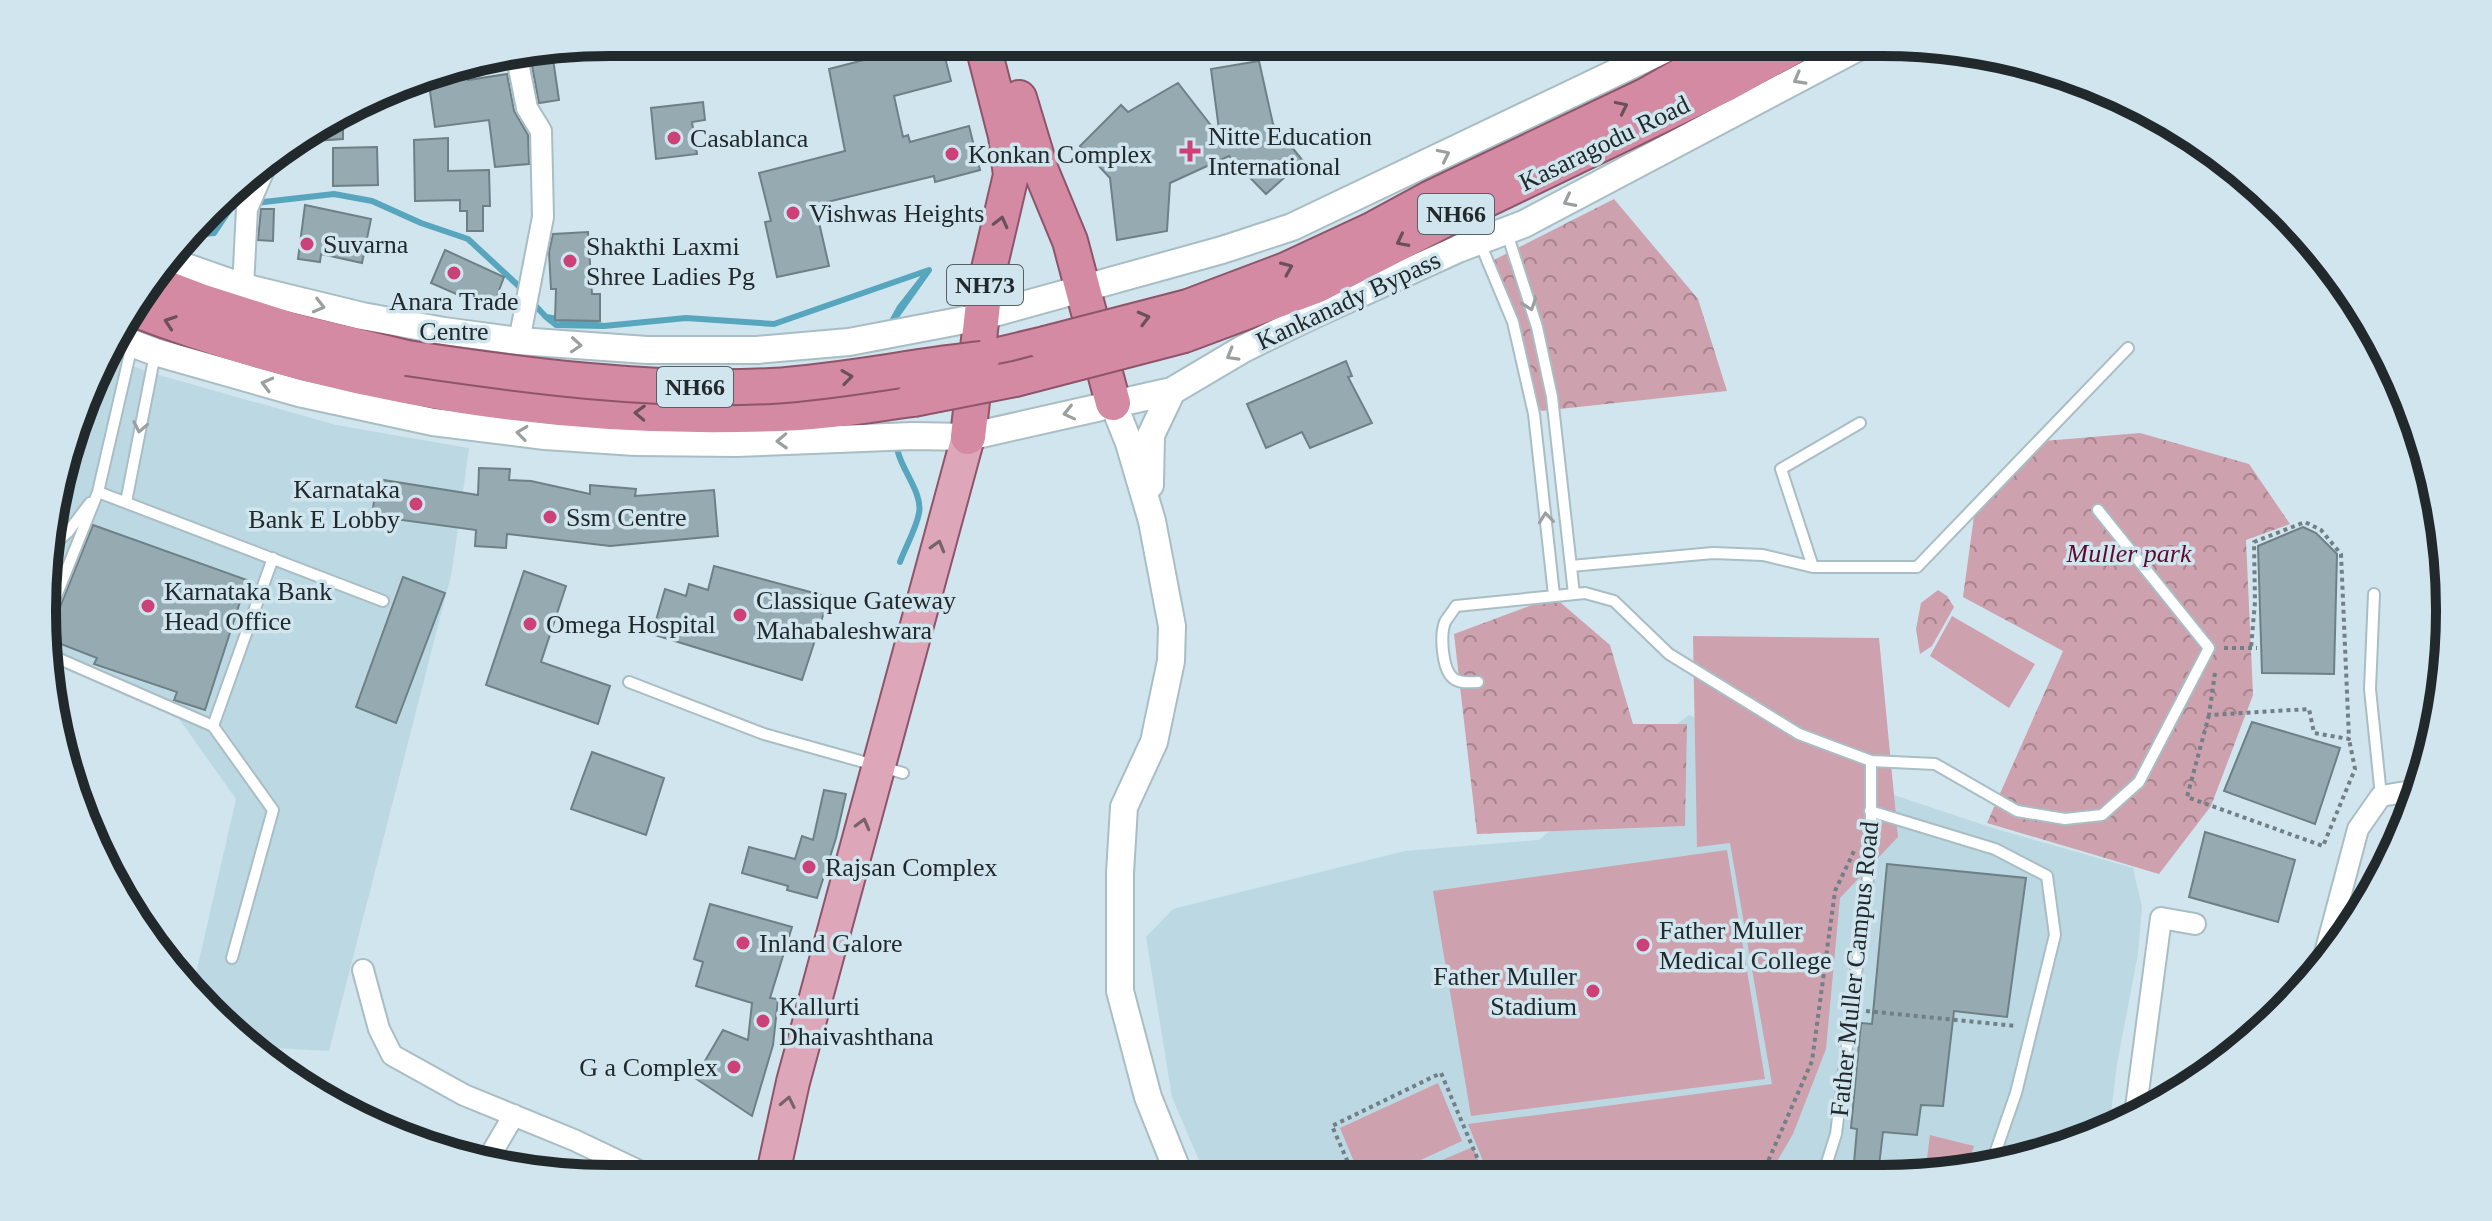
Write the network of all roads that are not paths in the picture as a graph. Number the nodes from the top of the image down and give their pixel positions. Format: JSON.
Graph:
{"nodes":[{"id":1,"x":986,"y":56,"type":"edge"},
{"id":2,"x":1009,"y":56,"type":"edge"},
{"id":3,"x":1651,"y":56,"type":"edge"},
{"id":4,"x":1716,"y":56,"type":"edge"},
{"id":5,"x":1777,"y":56,"type":"edge"},
{"id":6,"x":1842,"y":56,"type":"edge"},
{"id":7,"x":518,"y":64,"type":"edge"},
{"id":8,"x":259,"y":183,"type":"edge"},
{"id":9,"x":1507,"y":231,"type":"junction"},
{"id":10,"x":1480,"y":241,"type":"junction"},
{"id":11,"x":178,"y":264,"type":"edge"},
{"id":12,"x":161,"y":286,"type":"edge"},
{"id":13,"x":243,"y":287,"type":"junction"},
{"id":14,"x":1081,"y":288,"type":"junction"},
{"id":15,"x":143,"y":312,"type":"edge"},
{"id":16,"x":980,"y":317,"type":"junction"},
{"id":17,"x":1186,"y":321,"type":"junction"},
{"id":18,"x":519,"y":341,"type":"junction"},
{"id":19,"x":134,"y":344,"type":"edge"},
{"id":20,"x":2128,"y":348,"type":"dead end"},
{"id":21,"x":408,"y":372,"type":"junction"},
{"id":22,"x":1172,"y":391,"type":"junction"},
{"id":23,"x":1113,"y":403,"type":"junction"},
{"id":24,"x":1860,"y":423,"type":"dead end"},
{"id":25,"x":968,"y":437,"type":"junction"},
{"id":26,"x":98,"y":492,"type":"junction"},
{"id":27,"x":126,"y":502,"type":"junction"},
{"id":28,"x":2098,"y":510,"type":"dead end"},
{"id":29,"x":1152,"y":521,"type":"junction"},
{"id":30,"x":61,"y":538,"type":"edge"},
{"id":31,"x":273,"y":558,"type":"junction"},
{"id":32,"x":1571,"y":566,"type":"junction"},
{"id":33,"x":1813,"y":567,"type":"junction"},
{"id":34,"x":1574,"y":594,"type":"junction"},
{"id":35,"x":2374,"y":594,"type":"dead end"},
{"id":36,"x":1554,"y":595,"type":"junction"},
{"id":37,"x":56,"y":596,"type":"edge"},
{"id":38,"x":383,"y":601,"type":"dead end"},
{"id":39,"x":58,"y":658,"type":"edge"},
{"id":40,"x":629,"y":682,"type":"dead end"},
{"id":41,"x":1478,"y":682,"type":"dead end"},
{"id":42,"x":213,"y":726,"type":"junction"},
{"id":43,"x":1871,"y":761,"type":"junction"},
{"id":44,"x":890,"y":770,"type":"junction"},
{"id":45,"x":2406,"y":792,"type":"edge"},
{"id":46,"x":2381,"y":796,"type":"junction"},
{"id":47,"x":1870,"y":815,"type":"junction"},
{"id":48,"x":2195,"y":924,"type":"dead end"},
{"id":49,"x":2329,"y":937,"type":"edge"},
{"id":50,"x":232,"y":958,"type":"dead end"},
{"id":51,"x":363,"y":970,"type":"dead end"},
{"id":52,"x":2137,"y":1103,"type":"edge"},
{"id":53,"x":514,"y":1115,"type":"junction"},
{"id":54,"x":492,"y":1152,"type":"edge"},
{"id":55,"x":1995,"y":1153,"type":"edge"},
{"id":56,"x":627,"y":1165,"type":"edge"},
{"id":57,"x":775,"y":1165,"type":"edge"},
{"id":58,"x":1175,"y":1165,"type":"edge"},
{"id":59,"x":1826,"y":1165,"type":"edge"}],
"edges":[{"from":16,"to":1,"type":"highway","number":"NH73","one_way":true},
{"from":2,"to":14,"type":"highway"},
{"from":14,"to":3,"type":"street","one_way":true},
{"from":17,"to":4,"type":"highway","name":"Kasaragodu Road","number":"NH66","one_way":true},
{"from":5,"to":17,"type":"highway","name":"Kasaragodu Road","number":"NH66","one_way":true},
{"from":6,"to":9,"type":"street","name":"Kankanady Bypass","one_way":true},
{"from":7,"to":18,"type":"street"},
{"from":8,"to":13,"type":"street"},
{"from":9,"to":10,"type":"street","name":"Kankanady Bypass"},
{"from":9,"to":32,"type":"lane","one_way":true},
{"from":10,"to":22,"type":"street","name":"Kankanady Bypass","one_way":true},
{"from":36,"to":10,"type":"lane","one_way":true},
{"from":11,"to":13,"type":"street"},
{"from":12,"to":21,"type":"highway","number":"NH66"},
{"from":13,"to":18,"type":"street","one_way":true},
{"from":14,"to":16,"type":"street"},
{"from":14,"to":23,"type":"highway"},
{"from":21,"to":15,"type":"highway","number":"NH66","one_way":true},
{"from":18,"to":16,"type":"street","one_way":true},
{"from":16,"to":25,"type":"highway","number":"NH73"},
{"from":17,"to":21,"type":"highway","number":"NH66","bridge":true},
{"from":25,"to":19,"type":"street","one_way":true},
{"from":19,"to":26,"type":"lane"},
{"from":19,"to":27,"type":"lane","one_way":true},
{"from":20,"to":33,"type":"lane"},
{"from":22,"to":23,"type":"street"},
{"from":22,"to":29,"type":"street"},
{"from":23,"to":25,"type":"street","one_way":true},
{"from":23,"to":29,"type":"street"},
{"from":24,"to":33,"type":"lane"},
{"from":44,"to":25,"type":"main road","one_way":true},
{"from":26,"to":27,"type":"lane"},
{"from":26,"to":30,"type":"lane"},
{"from":26,"to":37,"type":"lane"},
{"from":27,"to":31,"type":"lane"},
{"from":28,"to":43,"type":"lane"},
{"from":29,"to":58,"type":"street"},
{"from":31,"to":38,"type":"lane"},
{"from":31,"to":42,"type":"lane"},
{"from":32,"to":33,"type":"lane"},
{"from":32,"to":34,"type":"lane"},
{"from":34,"to":36,"type":"lane"},
{"from":34,"to":43,"type":"lane"},
{"from":35,"to":46,"type":"lane"},
{"from":36,"to":41,"type":"lane"},
{"from":39,"to":42,"type":"lane"},
{"from":40,"to":44,"type":"lane"},
{"from":42,"to":50,"type":"lane"},
{"from":43,"to":47,"type":"lane","name":"Father Muller Campus Road"},
{"from":57,"to":44,"type":"main road","one_way":true},
{"from":45,"to":46,"type":"street"},
{"from":46,"to":49,"type":"street"},
{"from":47,"to":55,"type":"lane"},
{"from":47,"to":59,"type":"lane","name":"Father Muller Campus Road"},
{"from":48,"to":52,"type":"street"},
{"from":51,"to":53,"type":"street"},
{"from":53,"to":54,"type":"street"},
{"from":53,"to":56,"type":"street"}]}
